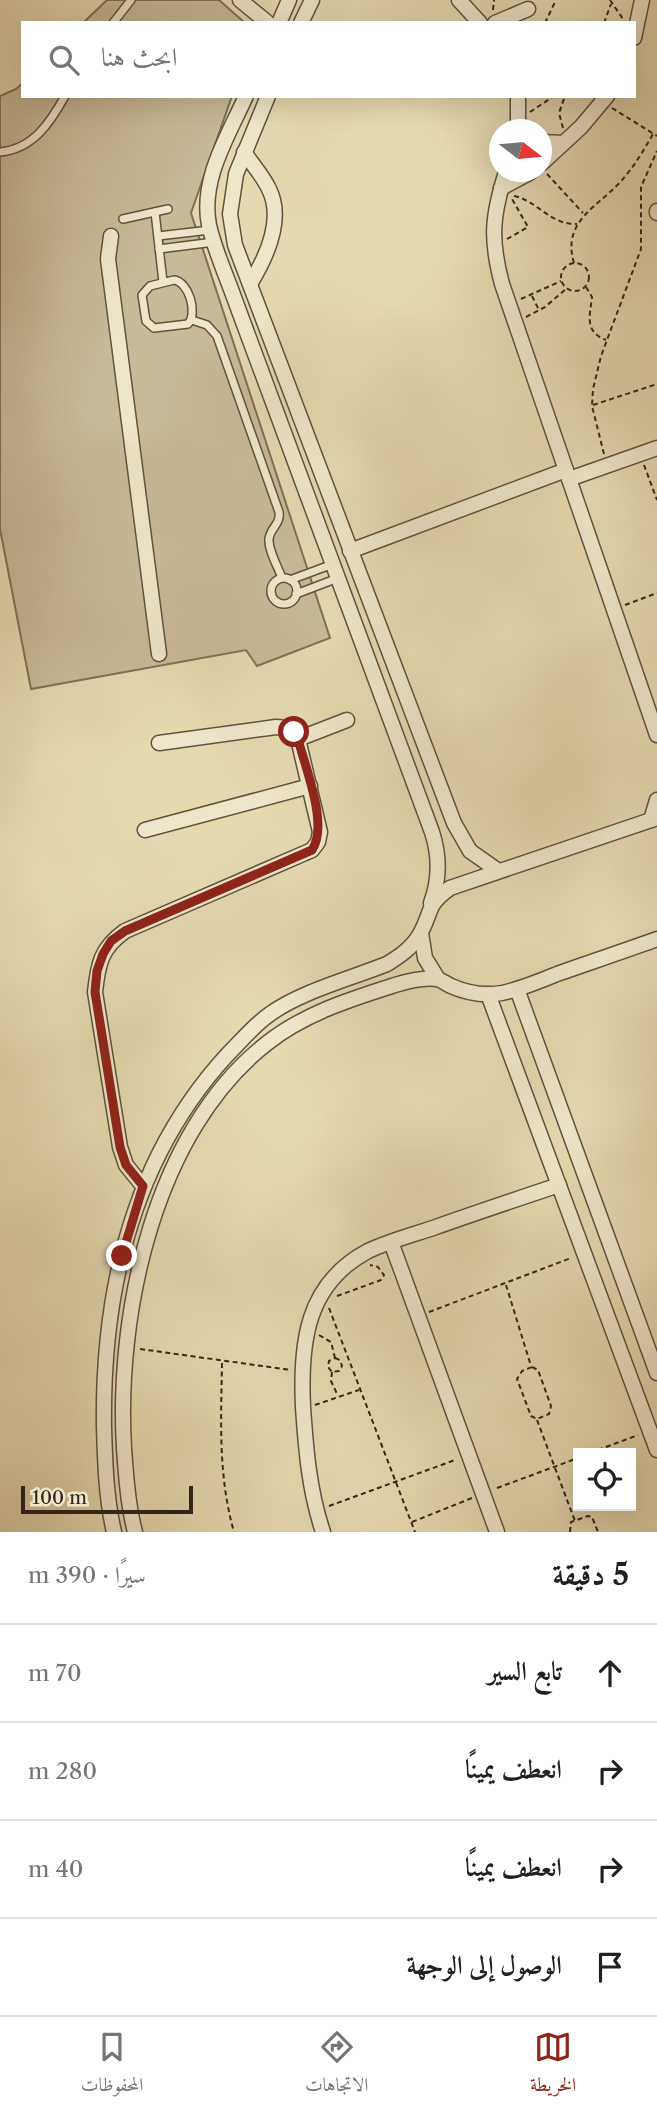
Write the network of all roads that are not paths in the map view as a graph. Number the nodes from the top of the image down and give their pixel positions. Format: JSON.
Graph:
{"nodes":[{"id":1,"x":131,"y":0,"type":"edge"},
{"id":2,"x":240,"y":0,"type":"edge"},
{"id":3,"x":289,"y":0,"type":"edge"},
{"id":4,"x":312,"y":0,"type":"edge"},
{"id":5,"x":459,"y":0,"type":"edge"},
{"id":6,"x":642,"y":0,"type":"edge"},
{"id":7,"x":530,"y":4,"type":"edge"},
{"id":8,"x":115,"y":21,"type":"edge"},
{"id":9,"x":266,"y":21,"type":"edge"},
{"id":10,"x":280,"y":21,"type":"edge"},
{"id":11,"x":302,"y":21,"type":"edge"},
{"id":12,"x":478,"y":21,"type":"edge"},
{"id":13,"x":499,"y":21,"type":"edge"},
{"id":14,"x":523,"y":21,"type":"edge"},
{"id":15,"x":636,"y":28,"type":"edge"},
{"id":16,"x":64,"y":98,"type":"edge"},
{"id":17,"x":245,"y":98,"type":"edge"},
{"id":18,"x":267,"y":98,"type":"edge"},
{"id":19,"x":518,"y":98,"type":"edge"},
{"id":20,"x":605,"y":99,"type":"edge"},
{"id":21,"x":519,"y":119,"type":"edge"},
{"id":22,"x":566,"y":140,"type":"junction"},
{"id":23,"x":552,"y":141,"type":"edge"},
{"id":24,"x":0,"y":152,"type":"edge"},
{"id":25,"x":244,"y":152,"type":"junction"},
{"id":26,"x":552,"y":154,"type":"edge"},
{"id":27,"x":503,"y":182,"type":"edge"},
{"id":28,"x":512,"y":182,"type":"edge"},
{"id":29,"x":501,"y":188,"type":"junction"},
{"id":30,"x":168,"y":209,"type":"dead end"},
{"id":31,"x":155,"y":212,"type":"junction"},
{"id":32,"x":123,"y":219,"type":"dead end"},
{"id":33,"x":111,"y":236,"type":"dead end"},
{"id":34,"x":158,"y":236,"type":"junction"},
{"id":35,"x":212,"y":236,"type":"junction"},
{"id":36,"x":159,"y":249,"type":"junction"},
{"id":37,"x":163,"y":282,"type":"junction"},
{"id":38,"x":250,"y":284,"type":"junction"},
{"id":39,"x":192,"y":320,"type":"junction"},
{"id":40,"x":657,"y":448,"type":"edge"},
{"id":41,"x":567,"y":474,"type":"junction"},
{"id":42,"x":349,"y":551,"type":"junction"},
{"id":43,"x":333,"y":563,"type":"junction"},
{"id":44,"x":339,"y":578,"type":"junction"},
{"id":45,"x":286,"y":579,"type":"junction"},
{"id":46,"x":296,"y":594,"type":"junction"},
{"id":47,"x":159,"y":654,"type":"dead end"},
{"id":48,"x":347,"y":720,"type":"dead end"},
{"id":49,"x":657,"y":735,"type":"edge"},
{"id":50,"x":298,"y":739,"type":"junction"},
{"id":51,"x":159,"y":743,"type":"dead end"},
{"id":52,"x":310,"y":786,"type":"junction"},
{"id":53,"x":657,"y":800,"type":"edge"},
{"id":54,"x":450,"y":813,"type":"junction"},
{"id":55,"x":654,"y":819,"type":"edge"},
{"id":56,"x":428,"y":822,"type":"junction"},
{"id":57,"x":145,"y":830,"type":"dead end"},
{"id":58,"x":497,"y":870,"type":"junction"},
{"id":59,"x":430,"y":906,"type":"junction"},
{"id":60,"x":421,"y":933,"type":"junction"},
{"id":61,"x":657,"y":939,"type":"edge"},
{"id":62,"x":387,"y":964,"type":"junction"},
{"id":63,"x":438,"y":979,"type":"junction"},
{"id":64,"x":395,"y":985,"type":"junction"},
{"id":65,"x":517,"y":989,"type":"junction"},
{"id":66,"x":488,"y":994,"type":"junction"},
{"id":67,"x":559,"y":1185,"type":"junction"},
{"id":68,"x":143,"y":1186,"type":"junction"},
{"id":69,"x":391,"y":1242,"type":"junction"},
{"id":70,"x":657,"y":1373,"type":"edge"},
{"id":71,"x":657,"y":1450,"type":"edge"},
{"id":72,"x":128,"y":1494,"type":"junction"},
{"id":73,"x":109,"y":1496,"type":"junction"},
{"id":74,"x":114,"y":1532,"type":"edge"},
{"id":75,"x":135,"y":1532,"type":"edge"},
{"id":76,"x":323,"y":1532,"type":"edge"},
{"id":77,"x":498,"y":1532,"type":"edge"}],
"edges":[{"from":1,"to":8,"type":"lane"},
{"from":2,"to":9,"type":"street"},
{"from":3,"to":10,"type":"street"},
{"from":4,"to":11,"type":"street"},
{"from":5,"to":12,"type":"street"},
{"from":6,"to":15,"type":"street"},
{"from":7,"to":13,"type":"street"},
{"from":7,"to":14,"type":"street"},
{"from":16,"to":24,"type":"lane"},
{"from":17,"to":35,"type":"street"},
{"from":18,"to":25,"type":"street"},
{"from":19,"to":21,"type":"street"},
{"from":20,"to":22,"type":"street"},
{"from":22,"to":23,"type":"street"},
{"from":22,"to":26,"type":"street"},
{"from":25,"to":38,"type":"street"},
{"from":25,"to":38,"type":"street"},
{"from":27,"to":29,"type":"street"},
{"from":28,"to":29,"type":"street"},
{"from":29,"to":41,"type":"street"},
{"from":30,"to":31,"type":"lane"},
{"from":31,"to":32,"type":"lane"},
{"from":31,"to":34,"type":"lane"},
{"from":33,"to":47,"type":"street"},
{"from":34,"to":35,"type":"lane"},
{"from":34,"to":36,"type":"lane"},
{"from":35,"to":36,"type":"lane"},
{"from":35,"to":43,"type":"street"},
{"from":36,"to":37,"type":"lane"},
{"from":37,"to":39,"type":"lane"},
{"from":37,"to":39,"type":"lane"},
{"from":38,"to":42,"type":"street"},
{"from":39,"to":45,"type":"lane"},
{"from":40,"to":41,"type":"street"},
{"from":41,"to":42,"type":"street"},
{"from":41,"to":49,"type":"street"},
{"from":42,"to":54,"type":"street"},
{"from":43,"to":44,"type":"street"},
{"from":43,"to":45,"type":"lane"},
{"from":44,"to":46,"type":"lane"},
{"from":44,"to":56,"type":"street"},
{"from":45,"to":46,"type":"lane"},
{"from":45,"to":46,"type":"lane"},
{"from":48,"to":50,"type":"street"},
{"from":50,"to":51,"type":"street"},
{"from":50,"to":52,"type":"street"},
{"from":52,"to":57,"type":"street"},
{"from":52,"to":68,"type":"street"},
{"from":53,"to":55,"type":"street"},
{"from":54,"to":56,"type":"street"},
{"from":54,"to":58,"type":"street"},
{"from":55,"to":58,"type":"street"},
{"from":56,"to":59,"type":"street"},
{"from":58,"to":59,"type":"street"},
{"from":59,"to":60,"type":"street"},
{"from":60,"to":62,"type":"street"},
{"from":60,"to":63,"type":"street"},
{"from":61,"to":65,"type":"street"},
{"from":62,"to":64,"type":"street"},
{"from":62,"to":68,"type":"street"},
{"from":63,"to":64,"type":"street"},
{"from":63,"to":66,"type":"street"},
{"from":64,"to":72,"type":"street"},
{"from":65,"to":66,"type":"street"},
{"from":65,"to":70,"type":"street"},
{"from":66,"to":67,"type":"street"},
{"from":67,"to":69,"type":"street"},
{"from":67,"to":71,"type":"street"},
{"from":68,"to":73,"type":"street"},
{"from":69,"to":76,"type":"street"},
{"from":69,"to":77,"type":"street"},
{"from":72,"to":73,"type":"street"},
{"from":72,"to":75,"type":"street"},
{"from":73,"to":74,"type":"street"}]}
